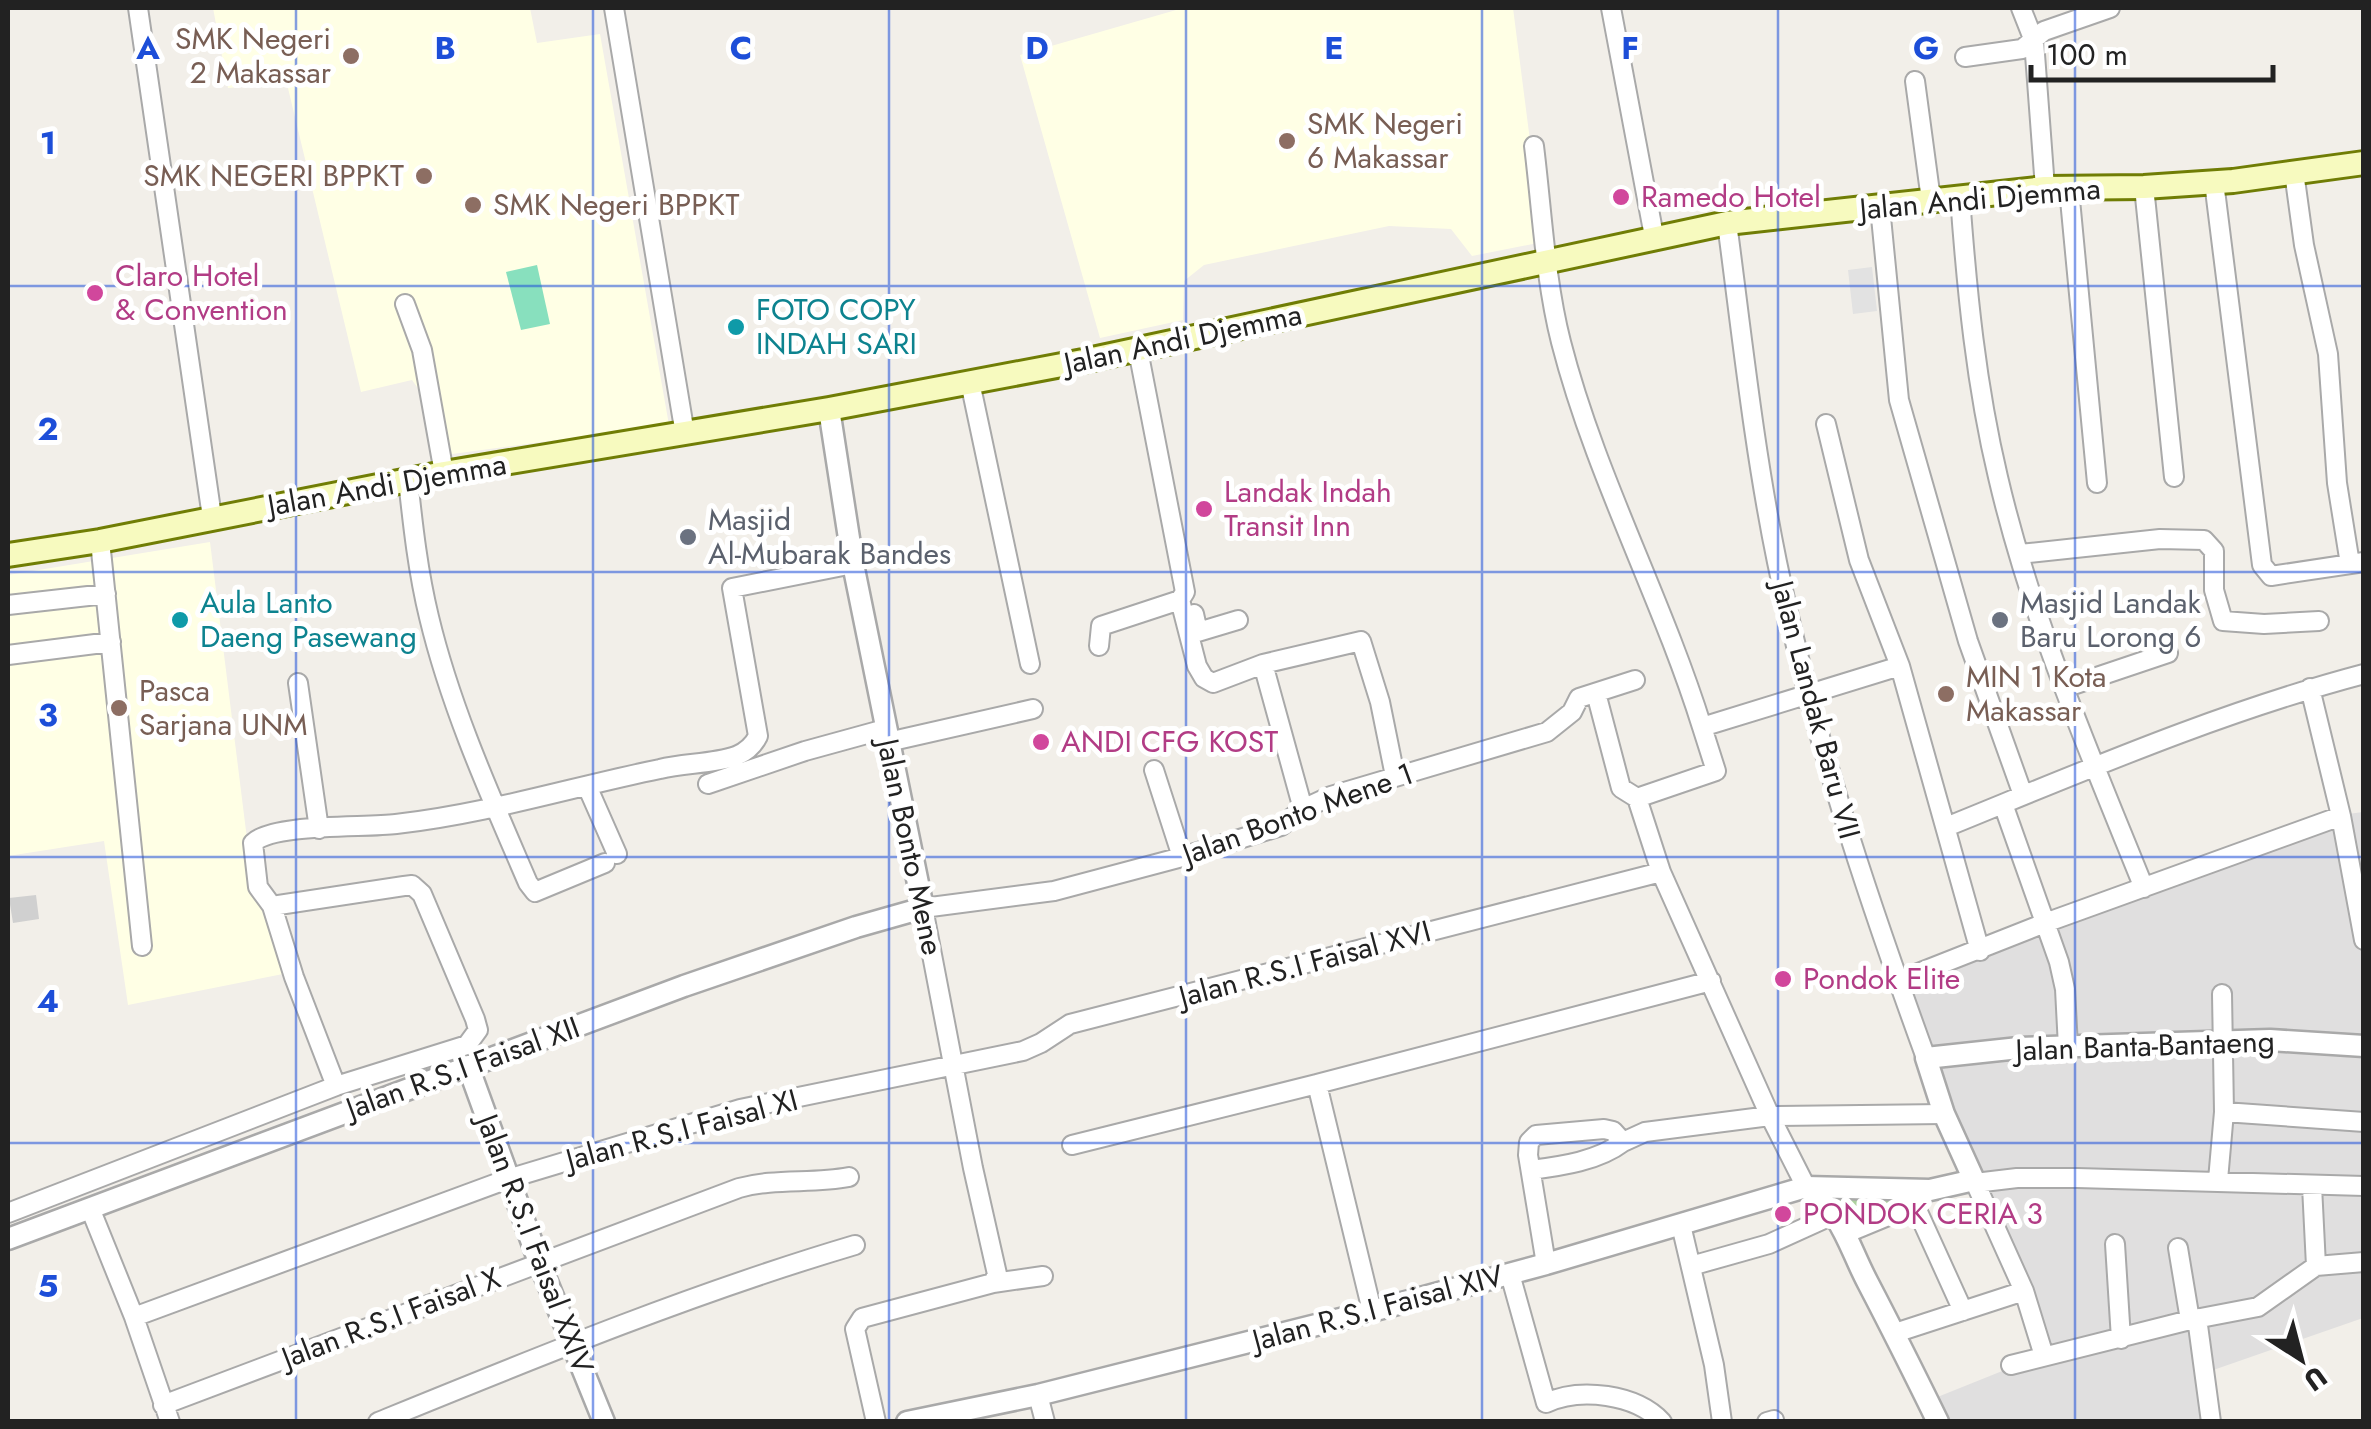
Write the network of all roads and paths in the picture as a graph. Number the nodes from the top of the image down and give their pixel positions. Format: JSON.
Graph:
{"nodes":[{"id":1,"x":138,"y":8,"type":"edge"},
{"id":2,"x":614,"y":8,"type":"edge"},
{"id":3,"x":1612,"y":8,"type":"edge"},
{"id":4,"x":2020,"y":8,"type":"edge"},
{"id":5,"x":2110,"y":8,"type":"edge"},
{"id":6,"x":2034,"y":40,"type":"junction"},
{"id":7,"x":1965,"y":57,"type":"dead end"},
{"id":8,"x":1915,"y":81,"type":"dead end"},
{"id":9,"x":1534,"y":146,"type":"dead end"},
{"id":10,"x":2364,"y":164,"type":"edge"},
{"id":11,"x":2294,"y":172,"type":"junction"},
{"id":12,"x":2214,"y":182,"type":"junction"},
{"id":13,"x":2057,"y":188,"type":"junction"},
{"id":14,"x":2144,"y":188,"type":"junction"},
{"id":15,"x":1960,"y":197,"type":"junction"},
{"id":16,"x":1932,"y":200,"type":"junction"},
{"id":17,"x":1880,"y":207,"type":"junction"},
{"id":18,"x":1727,"y":223,"type":"junction"},
{"id":19,"x":1654,"y":236,"type":"junction"},
{"id":20,"x":1548,"y":261,"type":"junction"},
{"id":21,"x":404,"y":304,"type":"dead end"},
{"id":22,"x":1138,"y":350,"type":"junction"},
{"id":23,"x":970,"y":382,"type":"junction"},
{"id":24,"x":829,"y":409,"type":"junction"},
{"id":25,"x":1826,"y":424,"type":"dead end"},
{"id":26,"x":685,"y":434,"type":"junction"},
{"id":27,"x":444,"y":473,"type":"junction"},
{"id":28,"x":2174,"y":476,"type":"dead end"},
{"id":29,"x":408,"y":480,"type":"junction"},
{"id":30,"x":2097,"y":482,"type":"dead end"},
{"id":31,"x":212,"y":517,"type":"junction"},
{"id":32,"x":100,"y":540,"type":"junction"},
{"id":33,"x":2020,"y":554,"type":"junction"},
{"id":34,"x":8,"y":555,"type":"edge"},
{"id":35,"x":2357,"y":563,"type":"edge"},
{"id":36,"x":853,"y":564,"type":"junction"},
{"id":37,"x":106,"y":594,"type":"junction"},
{"id":38,"x":1183,"y":596,"type":"junction"},
{"id":39,"x":8,"y":605,"type":"edge"},
{"id":40,"x":1238,"y":620,"type":"dead end"},
{"id":41,"x":2319,"y":621,"type":"dead end"},
{"id":42,"x":112,"y":642,"type":"junction"},
{"id":43,"x":1099,"y":646,"type":"dead end"},
{"id":44,"x":2168,"y":652,"type":"dead end"},
{"id":45,"x":8,"y":655,"type":"edge"},
{"id":46,"x":1030,"y":664,"type":"dead end"},
{"id":47,"x":1264,"y":664,"type":"junction"},
{"id":48,"x":1900,"y":666,"type":"junction"},
{"id":49,"x":2364,"y":674,"type":"edge"},
{"id":50,"x":1635,"y":680,"type":"dead end"},
{"id":51,"x":298,"y":683,"type":"dead end"},
{"id":52,"x":2064,"y":688,"type":"junction"},
{"id":53,"x":2310,"y":688,"type":"junction"},
{"id":54,"x":1596,"y":693,"type":"junction"},
{"id":55,"x":1808,"y":696,"type":"junction"},
{"id":56,"x":1033,"y":709,"type":"dead end"},
{"id":57,"x":1702,"y":727,"type":"junction"},
{"id":58,"x":887,"y":736,"type":"junction"},
{"id":59,"x":2094,"y":766,"type":"junction"},
{"id":60,"x":1154,"y":770,"type":"dead end"},
{"id":61,"x":1395,"y":776,"type":"junction"},
{"id":62,"x":708,"y":784,"type":"dead end"},
{"id":63,"x":587,"y":786,"type":"junction"},
{"id":64,"x":2023,"y":795,"type":"junction"},
{"id":65,"x":1637,"y":798,"type":"junction"},
{"id":66,"x":2003,"y":804,"type":"junction"},
{"id":67,"x":496,"y":807,"type":"junction"},
{"id":68,"x":1303,"y":809,"type":"junction"},
{"id":69,"x":2341,"y":816,"type":"junction"},
{"id":70,"x":1946,"y":827,"type":"junction"},
{"id":71,"x":320,"y":829,"type":"junction"},
{"id":72,"x":1182,"y":858,"type":"junction"},
{"id":73,"x":1661,"y":872,"type":"junction"},
{"id":74,"x":2144,"y":888,"type":"junction"},
{"id":75,"x":272,"y":906,"type":"junction"},
{"id":76,"x":923,"y":908,"type":"junction"},
{"id":77,"x":2045,"y":924,"type":"junction"},
{"id":78,"x":2364,"y":940,"type":"edge"},
{"id":79,"x":142,"y":946,"type":"dead end"},
{"id":80,"x":1980,"y":951,"type":"junction"},
{"id":81,"x":1711,"y":980,"type":"junction"},
{"id":82,"x":1898,"y":981,"type":"junction"},
{"id":83,"x":2222,"y":994,"type":"dead end"},
{"id":84,"x":2222,"y":1042,"type":"junction"},
{"id":85,"x":2364,"y":1046,"type":"edge"},
{"id":86,"x":2068,"y":1047,"type":"junction"},
{"id":87,"x":1926,"y":1058,"type":"junction"},
{"id":88,"x":954,"y":1065,"type":"junction"},
{"id":89,"x":468,"y":1066,"type":"junction"},
{"id":90,"x":1317,"y":1084,"type":"junction"},
{"id":91,"x":336,"y":1086,"type":"junction"},
{"id":92,"x":2224,"y":1112,"type":"junction"},
{"id":93,"x":1944,"y":1114,"type":"junction"},
{"id":94,"x":1770,"y":1116,"type":"junction"},
{"id":95,"x":2364,"y":1122,"type":"edge"},
{"id":96,"x":1624,"y":1142,"type":"junction"},
{"id":97,"x":1072,"y":1145,"type":"dead end"},
{"id":98,"x":1531,"y":1170,"type":"junction"},
{"id":99,"x":848,"y":1177,"type":"dead end"},
{"id":100,"x":508,"y":1178,"type":"junction"},
{"id":101,"x":2218,"y":1180,"type":"junction"},
{"id":102,"x":1975,"y":1181,"type":"junction"},
{"id":103,"x":2312,"y":1186,"type":"junction"},
{"id":104,"x":2364,"y":1186,"type":"edge"},
{"id":105,"x":1806,"y":1187,"type":"junction"},
{"id":106,"x":1922,"y":1196,"type":"junction"},
{"id":107,"x":90,"y":1208,"type":"junction"},
{"id":108,"x":8,"y":1213,"type":"edge"},
{"id":109,"x":1835,"y":1214,"type":"junction"},
{"id":110,"x":1682,"y":1225,"type":"junction"},
{"id":111,"x":1847,"y":1232,"type":"junction"},
{"id":112,"x":8,"y":1239,"type":"edge"},
{"id":113,"x":2114,"y":1244,"type":"dead end"},
{"id":114,"x":855,"y":1245,"type":"dead end"},
{"id":115,"x":2178,"y":1248,"type":"dead end"},
{"id":116,"x":539,"y":1262,"type":"junction"},
{"id":117,"x":2364,"y":1262,"type":"edge"},
{"id":118,"x":1546,"y":1264,"type":"junction"},
{"id":119,"x":1691,"y":1266,"type":"junction"},
{"id":120,"x":2316,"y":1266,"type":"junction"},
{"id":121,"x":1510,"y":1274,"type":"junction"},
{"id":122,"x":1043,"y":1276,"type":"dead end"},
{"id":123,"x":993,"y":1283,"type":"junction"},
{"id":124,"x":2024,"y":1291,"type":"junction"},
{"id":125,"x":1372,"y":1310,"type":"junction"},
{"id":126,"x":1963,"y":1311,"type":"junction"},
{"id":127,"x":134,"y":1317,"type":"junction"},
{"id":128,"x":2194,"y":1319,"type":"junction"},
{"id":129,"x":1895,"y":1333,"type":"junction"},
{"id":130,"x":2121,"y":1339,"type":"junction"},
{"id":131,"x":572,"y":1345,"type":"junction"},
{"id":132,"x":2044,"y":1356,"type":"junction"},
{"id":133,"x":2011,"y":1365,"type":"dead end"},
{"id":134,"x":1038,"y":1395,"type":"junction"},
{"id":135,"x":167,"y":1413,"type":"edge"},
{"id":136,"x":378,"y":1422,"type":"edge"},
{"id":137,"x":604,"y":1422,"type":"edge"},
{"id":138,"x":876,"y":1422,"type":"edge"},
{"id":139,"x":907,"y":1422,"type":"edge"},
{"id":140,"x":1045,"y":1422,"type":"edge"},
{"id":141,"x":1662,"y":1422,"type":"edge"},
{"id":142,"x":1722,"y":1422,"type":"edge"},
{"id":143,"x":1938,"y":1422,"type":"edge"},
{"id":144,"x":2211,"y":1422,"type":"edge"}],
"edges":[{"from":1,"to":31,"type":"street"},
{"from":2,"to":26,"type":"street"},
{"from":3,"to":19,"type":"street"},
{"from":4,"to":6,"type":"street"},
{"from":5,"to":6,"type":"street"},
{"from":6,"to":7,"type":"street"},
{"from":6,"to":13,"type":"street"},
{"from":8,"to":16,"type":"street"},
{"from":9,"to":20,"type":"street"},
{"from":10,"to":11,"type":"main road","name":"Jalan Andi Djemma"},
{"from":11,"to":12,"type":"main road","name":"Jalan Andi Djemma"},
{"from":11,"to":35,"type":"street"},
{"from":12,"to":14,"type":"main road","name":"Jalan Andi Djemma"},
{"from":12,"to":35,"type":"street"},
{"from":13,"to":14,"type":"main road","name":"Jalan Andi Djemma"},
{"from":13,"to":15,"type":"main road","name":"Jalan Andi Djemma"},
{"from":13,"to":30,"type":"street"},
{"from":14,"to":28,"type":"street"},
{"from":15,"to":16,"type":"main road","name":"Jalan Andi Djemma"},
{"from":15,"to":33,"type":"street"},
{"from":16,"to":17,"type":"main road","name":"Jalan Andi Djemma"},
{"from":17,"to":18,"type":"main road","name":"Jalan Andi Djemma"},
{"from":17,"to":64,"type":"street"},
{"from":18,"to":19,"type":"main road","name":"Jalan Andi Djemma"},
{"from":18,"to":55,"type":"street","name":"Jalan Landak Baru VII"},
{"from":19,"to":20,"type":"main road","name":"Jalan Andi Djemma"},
{"from":20,"to":22,"type":"main road","name":"Jalan Andi Djemma"},
{"from":20,"to":57,"type":"street"},
{"from":21,"to":27,"type":"street"},
{"from":22,"to":23,"type":"main road","name":"Jalan Andi Djemma"},
{"from":22,"to":38,"type":"street"},
{"from":23,"to":24,"type":"main road","name":"Jalan Andi Djemma"},
{"from":23,"to":46,"type":"street"},
{"from":24,"to":26,"type":"main road","name":"Jalan Andi Djemma"},
{"from":24,"to":36,"type":"street","name":"Jalan Bonto Mene"},
{"from":25,"to":48,"type":"street"},
{"from":26,"to":27,"type":"main road","name":"Jalan Andi Djemma"},
{"from":27,"to":29,"type":"main road","name":"Jalan Andi Djemma"},
{"from":29,"to":31,"type":"main road","name":"Jalan Andi Djemma"},
{"from":29,"to":67,"type":"street"},
{"from":31,"to":32,"type":"main road","name":"Jalan Andi Djemma"},
{"from":32,"to":34,"type":"main road","name":"Jalan Andi Djemma"},
{"from":32,"to":37,"type":"street"},
{"from":33,"to":41,"type":"street"},
{"from":33,"to":52,"type":"street"},
{"from":36,"to":58,"type":"street","name":"Jalan Bonto Mene"},
{"from":36,"to":63,"type":"street"},
{"from":37,"to":39,"type":"street"},
{"from":37,"to":42,"type":"street"},
{"from":38,"to":40,"type":"street"},
{"from":38,"to":43,"type":"street"},
{"from":38,"to":47,"type":"street"},
{"from":42,"to":45,"type":"street"},
{"from":42,"to":79,"type":"street"},
{"from":44,"to":52,"type":"street"},
{"from":47,"to":61,"type":"street"},
{"from":47,"to":68,"type":"street"},
{"from":48,"to":55,"type":"street"},
{"from":48,"to":70,"type":"street"},
{"from":49,"to":53,"type":"street"},
{"from":50,"to":54,"type":"street"},
{"from":51,"to":71,"type":"street"},
{"from":52,"to":59,"type":"street"},
{"from":53,"to":59,"type":"street"},
{"from":53,"to":69,"type":"street"},
{"from":54,"to":61,"type":"street","name":"Jalan Bonto Mene 1"},
{"from":54,"to":65,"type":"street"},
{"from":55,"to":57,"type":"street"},
{"from":55,"to":82,"type":"street","name":"Jalan Landak Baru VII"},
{"from":56,"to":58,"type":"street"},
{"from":57,"to":65,"type":"street"},
{"from":58,"to":62,"type":"street"},
{"from":58,"to":76,"type":"street","name":"Jalan Bonto Mene"},
{"from":59,"to":64,"type":"street"},
{"from":59,"to":74,"type":"street"},
{"from":60,"to":72,"type":"street"},
{"from":61,"to":68,"type":"street","name":"Jalan Bonto Mene 1"},
{"from":63,"to":67,"type":"street"},
{"from":63,"to":67,"type":"street"},
{"from":64,"to":66,"type":"street"},
{"from":65,"to":73,"type":"street"},
{"from":66,"to":70,"type":"street"},
{"from":66,"to":77,"type":"street"},
{"from":67,"to":71,"type":"street"},
{"from":68,"to":72,"type":"street","name":"Jalan Bonto Mene 1"},
{"from":69,"to":74,"type":"street"},
{"from":69,"to":78,"type":"street"},
{"from":70,"to":80,"type":"street"},
{"from":71,"to":75,"type":"street"},
{"from":72,"to":76,"type":"street","name":"Jalan Bonto Mene 1"},
{"from":73,"to":81,"type":"street"},
{"from":73,"to":88,"type":"street","name":"Jalan R.S.I Faisal XVI"},
{"from":74,"to":77,"type":"street"},
{"from":75,"to":91,"type":"street"},
{"from":75,"to":91,"type":"street"},
{"from":76,"to":88,"type":"street","name":"Jalan Bonto Mene"},
{"from":76,"to":89,"type":"street","name":"Jalan R.S.I Faisal XII"},
{"from":77,"to":80,"type":"street"},
{"from":77,"to":86,"type":"street"},
{"from":80,"to":82,"type":"street"},
{"from":81,"to":90,"type":"street"},
{"from":81,"to":94,"type":"street"},
{"from":82,"to":87,"type":"street","name":"Jalan Landak Baru VII"},
{"from":83,"to":84,"type":"street"},
{"from":84,"to":85,"type":"street","name":"Jalan Banta-Bantaeng"},
{"from":84,"to":86,"type":"street","name":"Jalan Banta-Bantaeng"},
{"from":84,"to":92,"type":"street"},
{"from":86,"to":87,"type":"street","name":"Jalan Banta-Bantaeng"},
{"from":87,"to":93,"type":"street","name":"Jalan Landak Baru VII"},
{"from":88,"to":100,"type":"street","name":"Jalan R.S.I Faisal XI"},
{"from":88,"to":123,"type":"street","name":"Jalan Bonto Mene"},
{"from":89,"to":100,"type":"street","name":"Jalan R.S.I Faisal XXIV"},
{"from":89,"to":107,"type":"street","name":"Jalan R.S.I Faisal XII"},
{"from":90,"to":97,"type":"street"},
{"from":90,"to":125,"type":"street"},
{"from":91,"to":108,"type":"street"},
{"from":92,"to":95,"type":"street"},
{"from":92,"to":101,"type":"street"},
{"from":93,"to":94,"type":"street"},
{"from":93,"to":102,"type":"street","name":"Jalan Landak Baru VII"},
{"from":94,"to":96,"type":"street"},
{"from":94,"to":105,"type":"street"},
{"from":96,"to":98,"type":"street"},
{"from":96,"to":98,"type":"street"},
{"from":98,"to":118,"type":"street"},
{"from":99,"to":116,"type":"street","name":"Jalan R.S.I Faisal X"},
{"from":100,"to":116,"type":"street","name":"Jalan R.S.I Faisal XXIV"},
{"from":100,"to":127,"type":"street","name":"Jalan R.S.I Faisal XI"},
{"from":101,"to":102,"type":"street"},
{"from":101,"to":103,"type":"street"},
{"from":102,"to":106,"type":"street","name":"Jalan R.S.I Faisal XIV"},
{"from":102,"to":124,"type":"street"},
{"from":103,"to":104,"type":"street"},
{"from":103,"to":120,"type":"street"},
{"from":105,"to":106,"type":"street","name":"Jalan R.S.I Faisal XIV"},
{"from":105,"to":109,"type":"street"},
{"from":105,"to":110,"type":"street","name":"Jalan R.S.I Faisal XIV"},
{"from":106,"to":111,"type":"street"},
{"from":106,"to":126,"type":"street"},
{"from":107,"to":112,"type":"street","name":"Jalan R.S.I Faisal XII"},
{"from":107,"to":127,"type":"street"},
{"from":109,"to":111,"type":"street"},
{"from":109,"to":119,"type":"street"},
{"from":110,"to":118,"type":"street","name":"Jalan R.S.I Faisal XIV"},
{"from":110,"to":119,"type":"street"},
{"from":111,"to":129,"type":"street"},
{"from":113,"to":130,"type":"street"},
{"from":114,"to":131,"type":"street"},
{"from":115,"to":128,"type":"street"},
{"from":116,"to":131,"type":"street","name":"Jalan R.S.I Faisal XXIV"},
{"from":116,"to":135,"type":"street","name":"Jalan R.S.I Faisal X"},
{"from":117,"to":120,"type":"street"},
{"from":118,"to":121,"type":"street","name":"Jalan R.S.I Faisal XIV"},
{"from":119,"to":142,"type":"street"},
{"from":120,"to":128,"type":"street"},
{"from":121,"to":125,"type":"street","name":"Jalan R.S.I Faisal XIV"},
{"from":121,"to":141,"type":"street"},
{"from":122,"to":123,"type":"street"},
{"from":123,"to":138,"type":"street"},
{"from":124,"to":126,"type":"street"},
{"from":124,"to":132,"type":"street"},
{"from":125,"to":134,"type":"street","name":"Jalan R.S.I Faisal XIV"},
{"from":126,"to":129,"type":"street"},
{"from":127,"to":135,"type":"street"},
{"from":128,"to":130,"type":"street"},
{"from":128,"to":144,"type":"street"},
{"from":129,"to":143,"type":"street"},
{"from":130,"to":132,"type":"street"},
{"from":131,"to":136,"type":"street"},
{"from":131,"to":137,"type":"street","name":"Jalan R.S.I Faisal XXIV"},
{"from":132,"to":133,"type":"street"},
{"from":134,"to":139,"type":"street","name":"Jalan R.S.I Faisal XIV"},
{"from":134,"to":140,"type":"street"}]}
